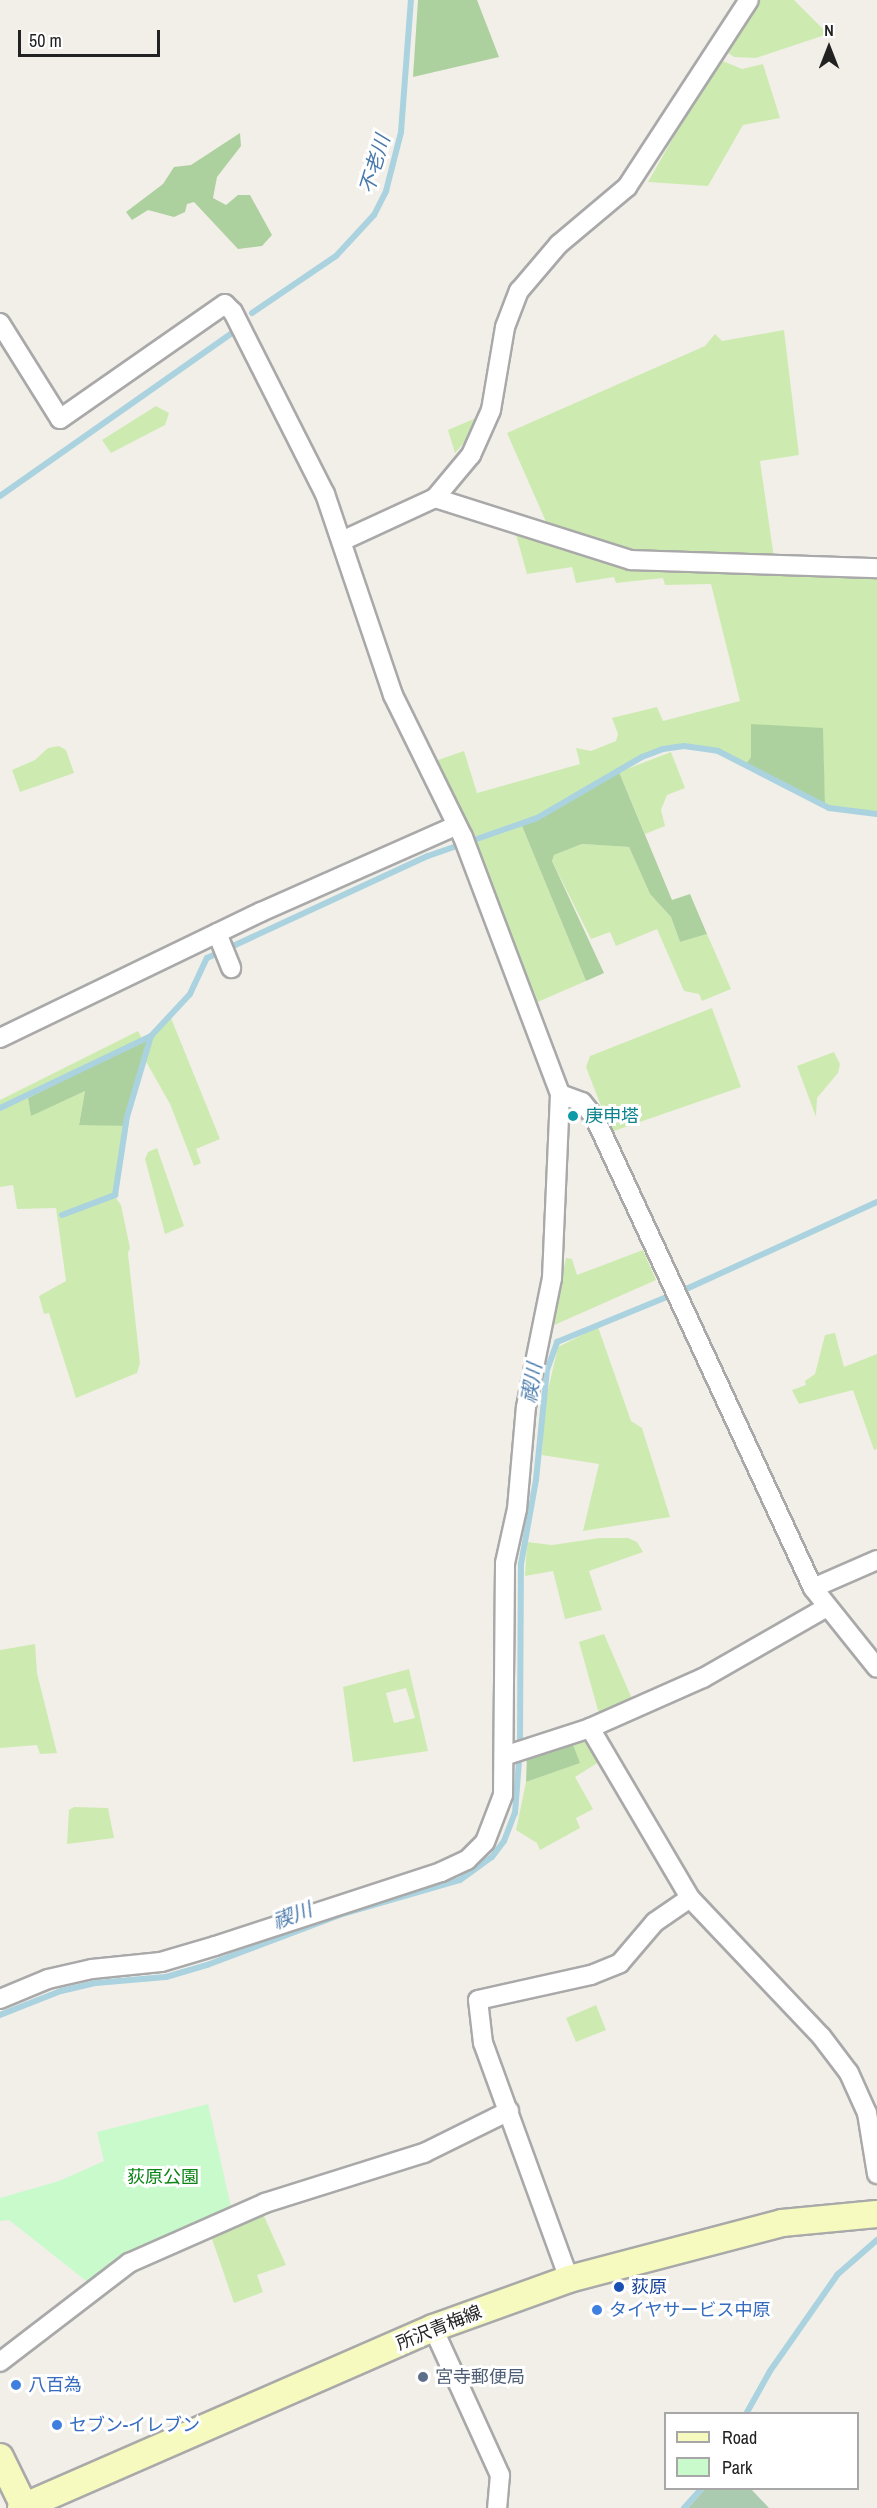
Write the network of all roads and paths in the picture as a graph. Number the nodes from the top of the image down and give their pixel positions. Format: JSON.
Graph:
{"nodes":[{"id":1,"x":749,"y":0,"type":"edge"},
{"id":2,"x":0,"y":323,"type":"edge"},
{"id":3,"x":435,"y":498,"type":"junction"},
{"id":4,"x":344,"y":540,"type":"junction"},
{"id":5,"x":877,"y":568,"type":"edge"},
{"id":6,"x":460,"y":831,"type":"junction"},
{"id":7,"x":219,"y":939,"type":"junction"},
{"id":8,"x":231,"y":968,"type":"dead end"},
{"id":9,"x":0,"y":1038,"type":"edge"},
{"id":10,"x":560,"y":1094,"type":"junction"},
{"id":11,"x":877,"y":1560,"type":"edge"},
{"id":12,"x":813,"y":1588,"type":"junction"},
{"id":13,"x":827,"y":1607,"type":"junction"},
{"id":14,"x":877,"y":1668,"type":"edge"},
{"id":15,"x":590,"y":1728,"type":"junction"},
{"id":16,"x":504,"y":1756,"type":"junction"},
{"id":17,"x":690,"y":1898,"type":"junction"},
{"id":18,"x":0,"y":1999,"type":"edge"},
{"id":19,"x":509,"y":2111,"type":"junction"},
{"id":20,"x":877,"y":2174,"type":"edge"},
{"id":21,"x":877,"y":2214,"type":"edge"},
{"id":22,"x":570,"y":2278,"type":"junction"},
{"id":23,"x":434,"y":2328,"type":"junction"},
{"id":24,"x":0,"y":2362,"type":"edge"},
{"id":25,"x":0,"y":2457,"type":"edge"},
{"id":26,"x":24,"y":2508,"type":"edge"},
{"id":27,"x":497,"y":2508,"type":"edge"}],
"edges":[{"from":1,"to":3,"type":"street"},
{"from":2,"to":4,"type":"street"},
{"from":3,"to":4,"type":"street"},
{"from":3,"to":5,"type":"street"},
{"from":4,"to":6,"type":"street"},
{"from":6,"to":7,"type":"street"},
{"from":6,"to":10,"type":"street"},
{"from":7,"to":8,"type":"street"},
{"from":7,"to":9,"type":"street"},
{"from":10,"to":12,"type":"street"},
{"from":10,"to":16,"type":"street"},
{"from":11,"to":12,"type":"street"},
{"from":12,"to":13,"type":"street"},
{"from":13,"to":14,"type":"street"},
{"from":13,"to":15,"type":"street"},
{"from":15,"to":16,"type":"street"},
{"from":15,"to":17,"type":"street"},
{"from":16,"to":18,"type":"street"},
{"from":17,"to":19,"type":"street"},
{"from":17,"to":20,"type":"street"},
{"from":19,"to":22,"type":"street"},
{"from":19,"to":24,"type":"street"},
{"from":21,"to":22,"type":"main road","name":"所沢青梅線"},
{"from":22,"to":23,"type":"main road","name":"所沢青梅線"},
{"from":23,"to":26,"type":"main road","name":"所沢青梅線"},
{"from":23,"to":27,"type":"street"},
{"from":25,"to":26,"type":"main road"}]}
